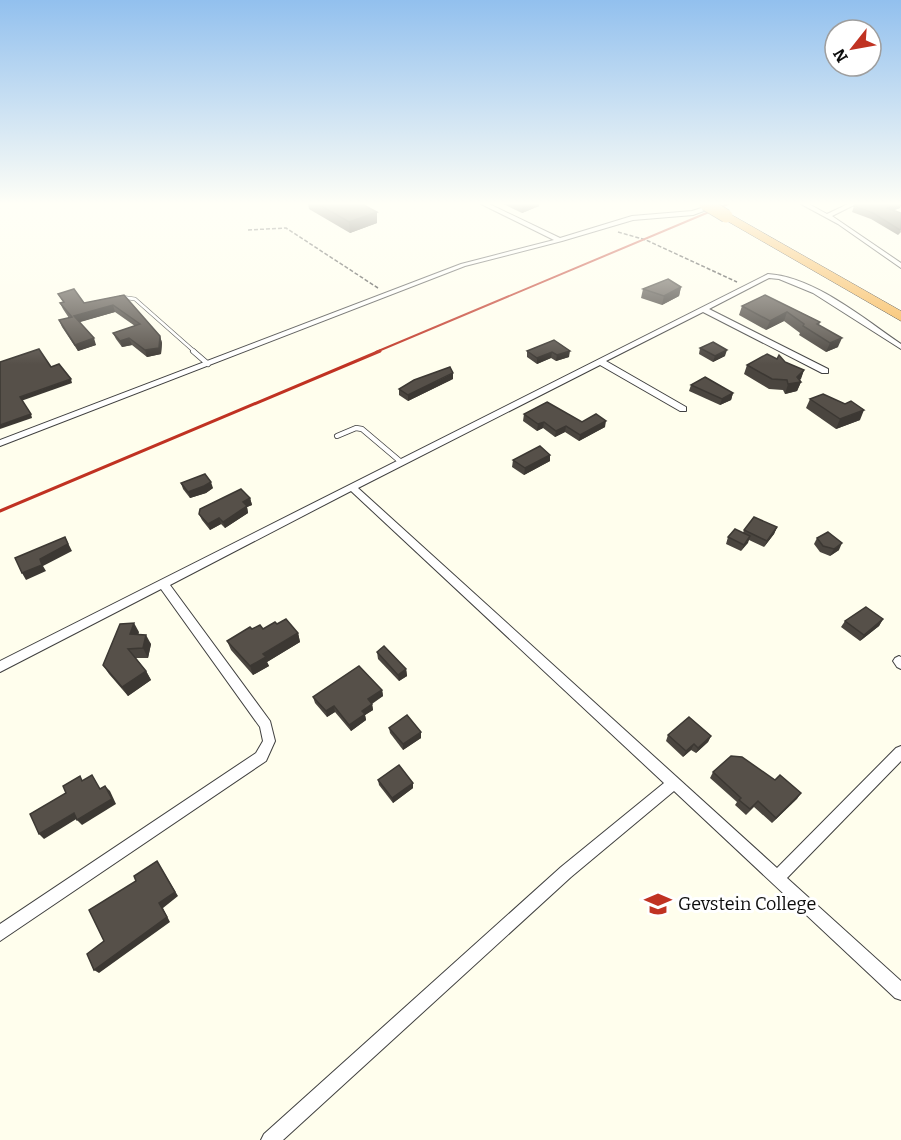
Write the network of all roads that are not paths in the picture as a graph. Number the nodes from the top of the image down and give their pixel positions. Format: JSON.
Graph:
{"nodes":[{"id":1,"x":491,"y":257,"type":"edge"},
{"id":2,"x":804,"y":257,"type":"edge"},
{"id":3,"x":812,"y":257,"type":"edge"},
{"id":4,"x":888,"y":257,"type":"edge"},
{"id":5,"x":901,"y":266,"type":"edge"},
{"id":6,"x":111,"y":300,"type":"edge"},
{"id":7,"x":901,"y":306,"type":"edge"},
{"id":8,"x":704,"y":309,"type":"junction"},
{"id":9,"x":901,"y":317,"type":"edge"},
{"id":10,"x":901,"y":347,"type":"edge"},
{"id":11,"x":601,"y":362,"type":"junction"},
{"id":12,"x":208,"y":364,"type":"junction"},
{"id":13,"x":825,"y":371,"type":"dead end"},
{"id":14,"x":683,"y":409,"type":"dead end"},
{"id":15,"x":337,"y":436,"type":"dead end"},
{"id":16,"x":0,"y":443,"type":"edge"},
{"id":17,"x":402,"y":462,"type":"junction"},
{"id":18,"x":352,"y":487,"type":"junction"},
{"id":19,"x":163,"y":584,"type":"junction"},
{"id":20,"x":0,"y":667,"type":"edge"},
{"id":21,"x":901,"y":752,"type":"edge"},
{"id":22,"x":674,"y":783,"type":"junction"},
{"id":23,"x":777,"y":878,"type":"junction"},
{"id":24,"x":0,"y":933,"type":"edge"},
{"id":25,"x":901,"y":992,"type":"edge"},
{"id":26,"x":270,"y":1140,"type":"edge"}],
"edges":[{"from":1,"to":12,"type":"street"},
{"from":2,"to":9,"type":"highway"},
{"from":3,"to":7,"type":"highway"},
{"from":4,"to":5,"type":"street"},
{"from":6,"to":12,"type":"lane"},
{"from":8,"to":10,"type":"street"},
{"from":8,"to":11,"type":"street"},
{"from":8,"to":13,"type":"street"},
{"from":11,"to":14,"type":"street"},
{"from":11,"to":17,"type":"street"},
{"from":12,"to":16,"type":"street"},
{"from":15,"to":17,"type":"lane"},
{"from":17,"to":18,"type":"street"},
{"from":18,"to":19,"type":"street"},
{"from":18,"to":22,"type":"street"},
{"from":19,"to":20,"type":"street"},
{"from":19,"to":24,"type":"street"},
{"from":21,"to":23,"type":"street"},
{"from":22,"to":23,"type":"street"},
{"from":22,"to":26,"type":"street"},
{"from":23,"to":25,"type":"street"}]}
